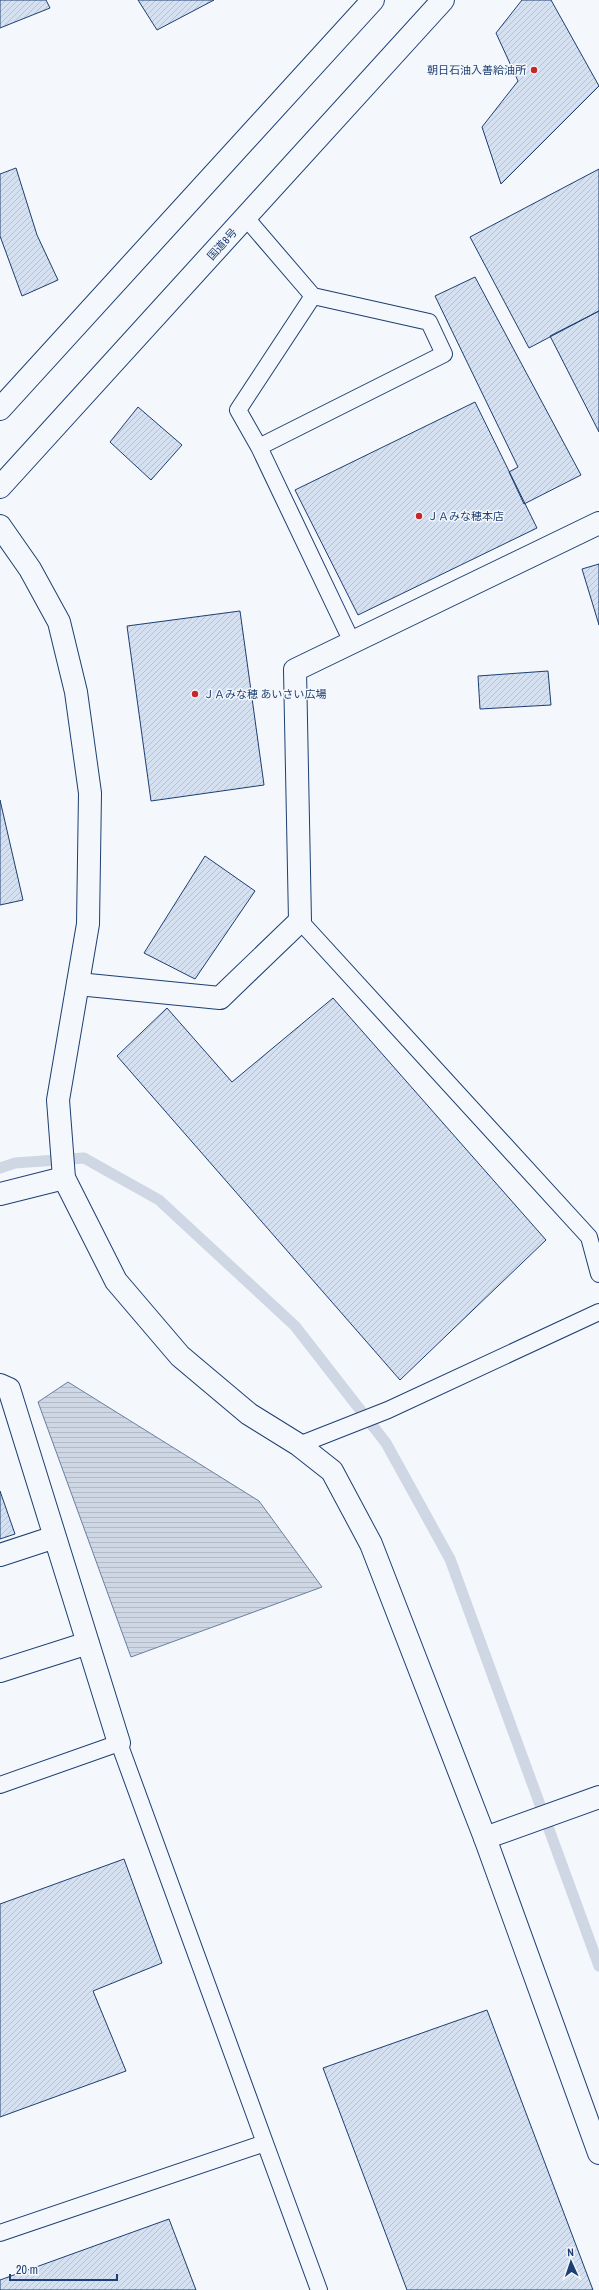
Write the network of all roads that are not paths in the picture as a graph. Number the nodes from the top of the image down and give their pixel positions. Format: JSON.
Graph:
{"nodes":[{"id":1,"x":373,"y":0,"type":"edge"},
{"id":2,"x":443,"y":0,"type":"edge"},
{"id":3,"x":246,"y":218,"type":"junction"},
{"id":4,"x":313,"y":296,"type":"junction"},
{"id":5,"x":0,"y":409,"type":"edge"},
{"id":6,"x":259,"y":448,"type":"junction"},
{"id":7,"x":0,"y":487,"type":"edge"},
{"id":8,"x":599,"y":523,"type":"edge"},
{"id":9,"x":0,"y":526,"type":"edge"},
{"id":10,"x":352,"y":642,"type":"junction"},
{"id":11,"x":300,"y":921,"type":"junction"},
{"id":12,"x":78,"y":984,"type":"junction"},
{"id":13,"x":64,"y":1178,"type":"junction"},
{"id":14,"x":0,"y":1194,"type":"edge"},
{"id":15,"x":599,"y":1274,"type":"edge"},
{"id":16,"x":599,"y":1312,"type":"edge"},
{"id":17,"x":0,"y":1384,"type":"edge"},
{"id":18,"x":299,"y":1445,"type":"junction"},
{"id":19,"x":55,"y":1538,"type":"junction"},
{"id":20,"x":0,"y":1555,"type":"edge"},
{"id":21,"x":88,"y":1644,"type":"junction"},
{"id":22,"x":0,"y":1671,"type":"edge"},
{"id":23,"x":119,"y":1742,"type":"junction"},
{"id":24,"x":0,"y":1785,"type":"edge"},
{"id":25,"x":599,"y":1797,"type":"edge"},
{"id":26,"x":485,"y":1838,"type":"junction"},
{"id":27,"x":265,"y":2143,"type":"junction"},
{"id":28,"x":599,"y":2153,"type":"edge"},
{"id":29,"x":0,"y":2233,"type":"edge"},
{"id":30,"x":319,"y":2290,"type":"edge"}],
"edges":[{"from":1,"to":5,"type":"main road"},
{"from":2,"to":3,"type":"main road","name":"国道8号"},
{"from":3,"to":4,"type":"lane"},
{"from":3,"to":7,"type":"main road","name":"国道8号"},
{"from":4,"to":6,"type":"lane"},
{"from":4,"to":6,"type":"lane"},
{"from":6,"to":10,"type":"lane"},
{"from":8,"to":10,"type":"main road"},
{"from":9,"to":12,"type":"main road"},
{"from":10,"to":11,"type":"main road"},
{"from":11,"to":12,"type":"main road"},
{"from":11,"to":15,"type":"lane"},
{"from":12,"to":13,"type":"main road"},
{"from":13,"to":14,"type":"main road"},
{"from":13,"to":18,"type":"main road"},
{"from":16,"to":18,"type":"lane"},
{"from":17,"to":19,"type":"main road"},
{"from":18,"to":26,"type":"main road"},
{"from":19,"to":20,"type":"main road"},
{"from":19,"to":21,"type":"main road"},
{"from":21,"to":22,"type":"main road"},
{"from":21,"to":23,"type":"main road"},
{"from":23,"to":24,"type":"lane"},
{"from":23,"to":27,"type":"lane"},
{"from":25,"to":26,"type":"main road"},
{"from":26,"to":28,"type":"main road"},
{"from":27,"to":29,"type":"lane"},
{"from":27,"to":30,"type":"lane"}]}
